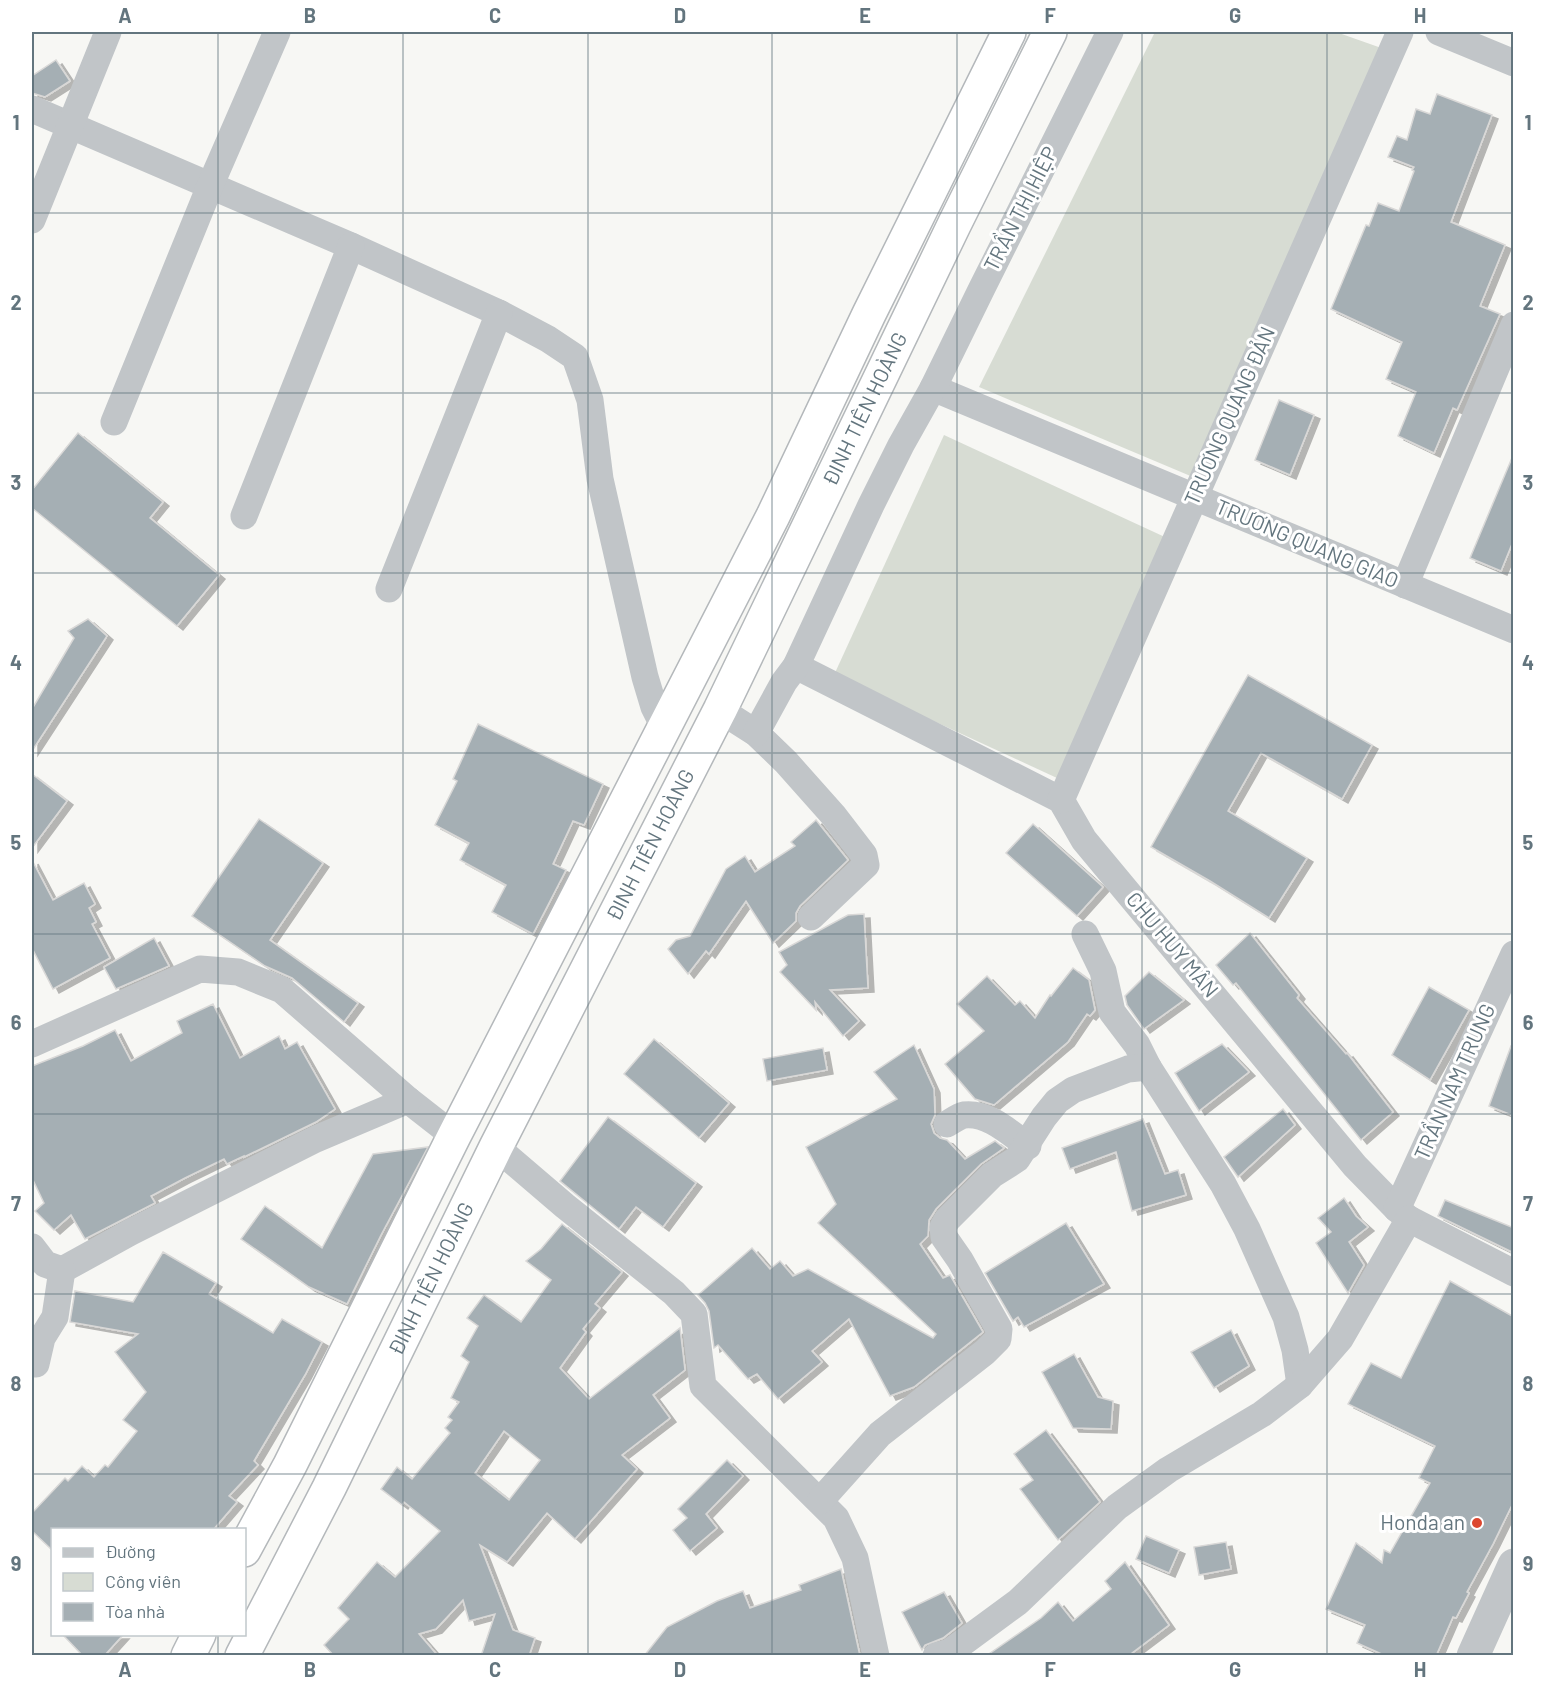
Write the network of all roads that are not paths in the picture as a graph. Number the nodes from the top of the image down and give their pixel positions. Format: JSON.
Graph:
{"nodes":[{"id":1,"x":108,"y":32,"type":"edge"},
{"id":2,"x":277,"y":32,"type":"edge"},
{"id":3,"x":1008,"y":32,"type":"edge"},
{"id":4,"x":1050,"y":32,"type":"edge"},
{"id":5,"x":1110,"y":32,"type":"edge"},
{"id":6,"x":1400,"y":32,"type":"edge"},
{"id":7,"x":1439,"y":32,"type":"edge"},
{"id":8,"x":1514,"y":63,"type":"edge"},
{"id":9,"x":32,"y":109,"type":"edge"},
{"id":10,"x":69,"y":124,"type":"junction"},
{"id":11,"x":210,"y":186,"type":"junction"},
{"id":12,"x":32,"y":220,"type":"edge"},
{"id":13,"x":351,"y":246,"type":"junction"},
{"id":14,"x":498,"y":313,"type":"junction"},
{"id":15,"x":1514,"y":325,"type":"edge"},
{"id":16,"x":1505,"y":365,"type":"edge"},
{"id":17,"x":933,"y":388,"type":"junction"},
{"id":18,"x":114,"y":422,"type":"dead end"},
{"id":19,"x":1193,"y":496,"type":"junction"},
{"id":20,"x":244,"y":516,"type":"dead end"},
{"id":21,"x":1405,"y":585,"type":"junction"},
{"id":22,"x":389,"y":590,"type":"dead end"},
{"id":23,"x":1514,"y":630,"type":"edge"},
{"id":24,"x":796,"y":666,"type":"junction"},
{"id":25,"x":720,"y":710,"type":"junction"},
{"id":26,"x":665,"y":729,"type":"junction"},
{"id":27,"x":756,"y":733,"type":"junction"},
{"id":28,"x":1061,"y":800,"type":"junction"},
{"id":29,"x":811,"y":917,"type":"dead end"},
{"id":30,"x":1085,"y":934,"type":"dead end"},
{"id":31,"x":1514,"y":954,"type":"edge"},
{"id":32,"x":32,"y":1044,"type":"edge"},
{"id":33,"x":1148,"y":1067,"type":"junction"},
{"id":34,"x":408,"y":1100,"type":"junction"},
{"id":35,"x":947,"y":1124,"type":"dead end"},
{"id":36,"x":454,"y":1136,"type":"junction"},
{"id":37,"x":1028,"y":1146,"type":"junction"},
{"id":38,"x":496,"y":1147,"type":"junction"},
{"id":39,"x":1403,"y":1214,"type":"junction"},
{"id":40,"x":32,"y":1247,"type":"edge"},
{"id":41,"x":62,"y":1270,"type":"junction"},
{"id":42,"x":1514,"y":1273,"type":"edge"},
{"id":43,"x":36,"y":1364,"type":"dead end"},
{"id":44,"x":1300,"y":1385,"type":"junction"},
{"id":45,"x":820,"y":1501,"type":"junction"},
{"id":46,"x":246,"y":1546,"type":"edge"},
{"id":47,"x":1514,"y":1565,"type":"edge"},
{"id":48,"x":198,"y":1636,"type":"edge"},
{"id":49,"x":946,"y":1654,"type":"edge"},
{"id":50,"x":188,"y":1656,"type":"edge"},
{"id":51,"x":242,"y":1656,"type":"edge"},
{"id":52,"x":876,"y":1656,"type":"edge"},
{"id":53,"x":1473,"y":1656,"type":"edge"}],
"edges":[{"from":1,"to":10,"type":"street"},
{"from":2,"to":11,"type":"street"},
{"from":3,"to":26,"type":"highway","name":"ĐINH TIÊN HOÀNG"},
{"from":4,"to":25,"type":"highway","name":"ĐINH TIÊN HOÀNG"},
{"from":5,"to":17,"type":"street","name":"TRẦN THỊ HIỆP"},
{"from":6,"to":19,"type":"street","name":"TRƯƠNG QUANG ĐẢN"},
{"from":7,"to":8,"type":"street"},
{"from":9,"to":10,"type":"street"},
{"from":10,"to":11,"type":"street"},
{"from":10,"to":12,"type":"street"},
{"from":11,"to":13,"type":"street"},
{"from":11,"to":18,"type":"street"},
{"from":13,"to":14,"type":"street"},
{"from":13,"to":20,"type":"street"},
{"from":14,"to":22,"type":"street"},
{"from":14,"to":26,"type":"street"},
{"from":15,"to":16,"type":"street"},
{"from":16,"to":21,"type":"street"},
{"from":17,"to":19,"type":"street","name":"TRƯƠNG QUANG GIAO"},
{"from":17,"to":24,"type":"street","name":"TRẦN THỊ HIỆP"},
{"from":19,"to":21,"type":"street","name":"TRƯƠNG QUANG GIAO"},
{"from":19,"to":28,"type":"street","name":"TRƯƠNG QUANG ĐẢN"},
{"from":21,"to":23,"type":"street","name":"TRƯƠNG QUANG GIAO"},
{"from":24,"to":27,"type":"street","name":"TRẦN THỊ HIỆP"},
{"from":24,"to":28,"type":"street"},
{"from":25,"to":27,"type":"street"},
{"from":25,"to":38,"type":"highway","name":"ĐINH TIÊN HOÀNG"},
{"from":26,"to":36,"type":"highway","name":"ĐINH TIÊN HOÀNG"},
{"from":27,"to":29,"type":"street"},
{"from":28,"to":39,"type":"street","name":"CHU HUY MÂN"},
{"from":30,"to":33,"type":"street"},
{"from":31,"to":39,"type":"street","name":"TRẦN NAM TRUNG"},
{"from":32,"to":34,"type":"street"},
{"from":33,"to":37,"type":"street"},
{"from":33,"to":44,"type":"street"},
{"from":34,"to":36,"type":"street"},
{"from":34,"to":41,"type":"street"},
{"from":35,"to":37,"type":"street"},
{"from":36,"to":46,"type":"highway","name":"ĐINH TIÊN HOÀNG"},
{"from":37,"to":45,"type":"street"},
{"from":38,"to":45,"type":"street"},
{"from":38,"to":51,"type":"highway","name":"ĐINH TIÊN HOÀNG"},
{"from":39,"to":42,"type":"street","name":"CHU HUY MÂN"},
{"from":39,"to":44,"type":"street","name":"TRẦN NAM TRUNG"},
{"from":40,"to":41,"type":"street"},
{"from":41,"to":43,"type":"street"},
{"from":44,"to":49,"type":"street","name":"TRẦN NAM TRUNG"},
{"from":45,"to":52,"type":"street"},
{"from":47,"to":53,"type":"street"},
{"from":48,"to":50,"type":"highway"}]}
